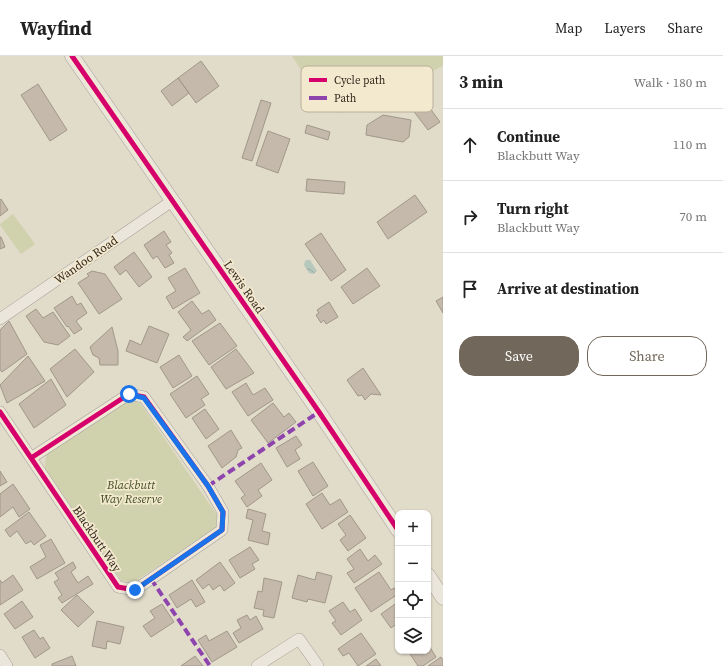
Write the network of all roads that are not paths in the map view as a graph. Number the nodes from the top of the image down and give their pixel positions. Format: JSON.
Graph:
{"nodes":[{"id":1,"x":72,"y":56,"type":"edge"},
{"id":2,"x":172,"y":201,"type":"junction"},
{"id":3,"x":0,"y":319,"type":"edge"},
{"id":4,"x":0,"y":412,"type":"edge"},
{"id":5,"x":31,"y":458,"type":"junction"},
{"id":6,"x":395,"y":526,"type":"edge"},
{"id":7,"x":431,"y":580,"type":"edge"},
{"id":8,"x":443,"y":598,"type":"edge"},
{"id":9,"x":0,"y":656,"type":"edge"},
{"id":10,"x":7,"y":666,"type":"edge"},
{"id":11,"x":257,"y":666,"type":"edge"},
{"id":12,"x":318,"y":666,"type":"edge"}],
"edges":[{"from":1,"to":2,"type":"street","name":"Lewis Road"},
{"from":2,"to":3,"type":"street","name":"Wandoo Road"},
{"from":2,"to":6,"type":"street","name":"Lewis Road"},
{"from":4,"to":5,"type":"street","name":"Blackbutt Way"},
{"from":5,"to":5,"type":"street","name":"Blackbutt Way"},
{"from":7,"to":8,"type":"street"},
{"from":9,"to":10,"type":"street"},
{"from":11,"to":12,"type":"street"}]}
